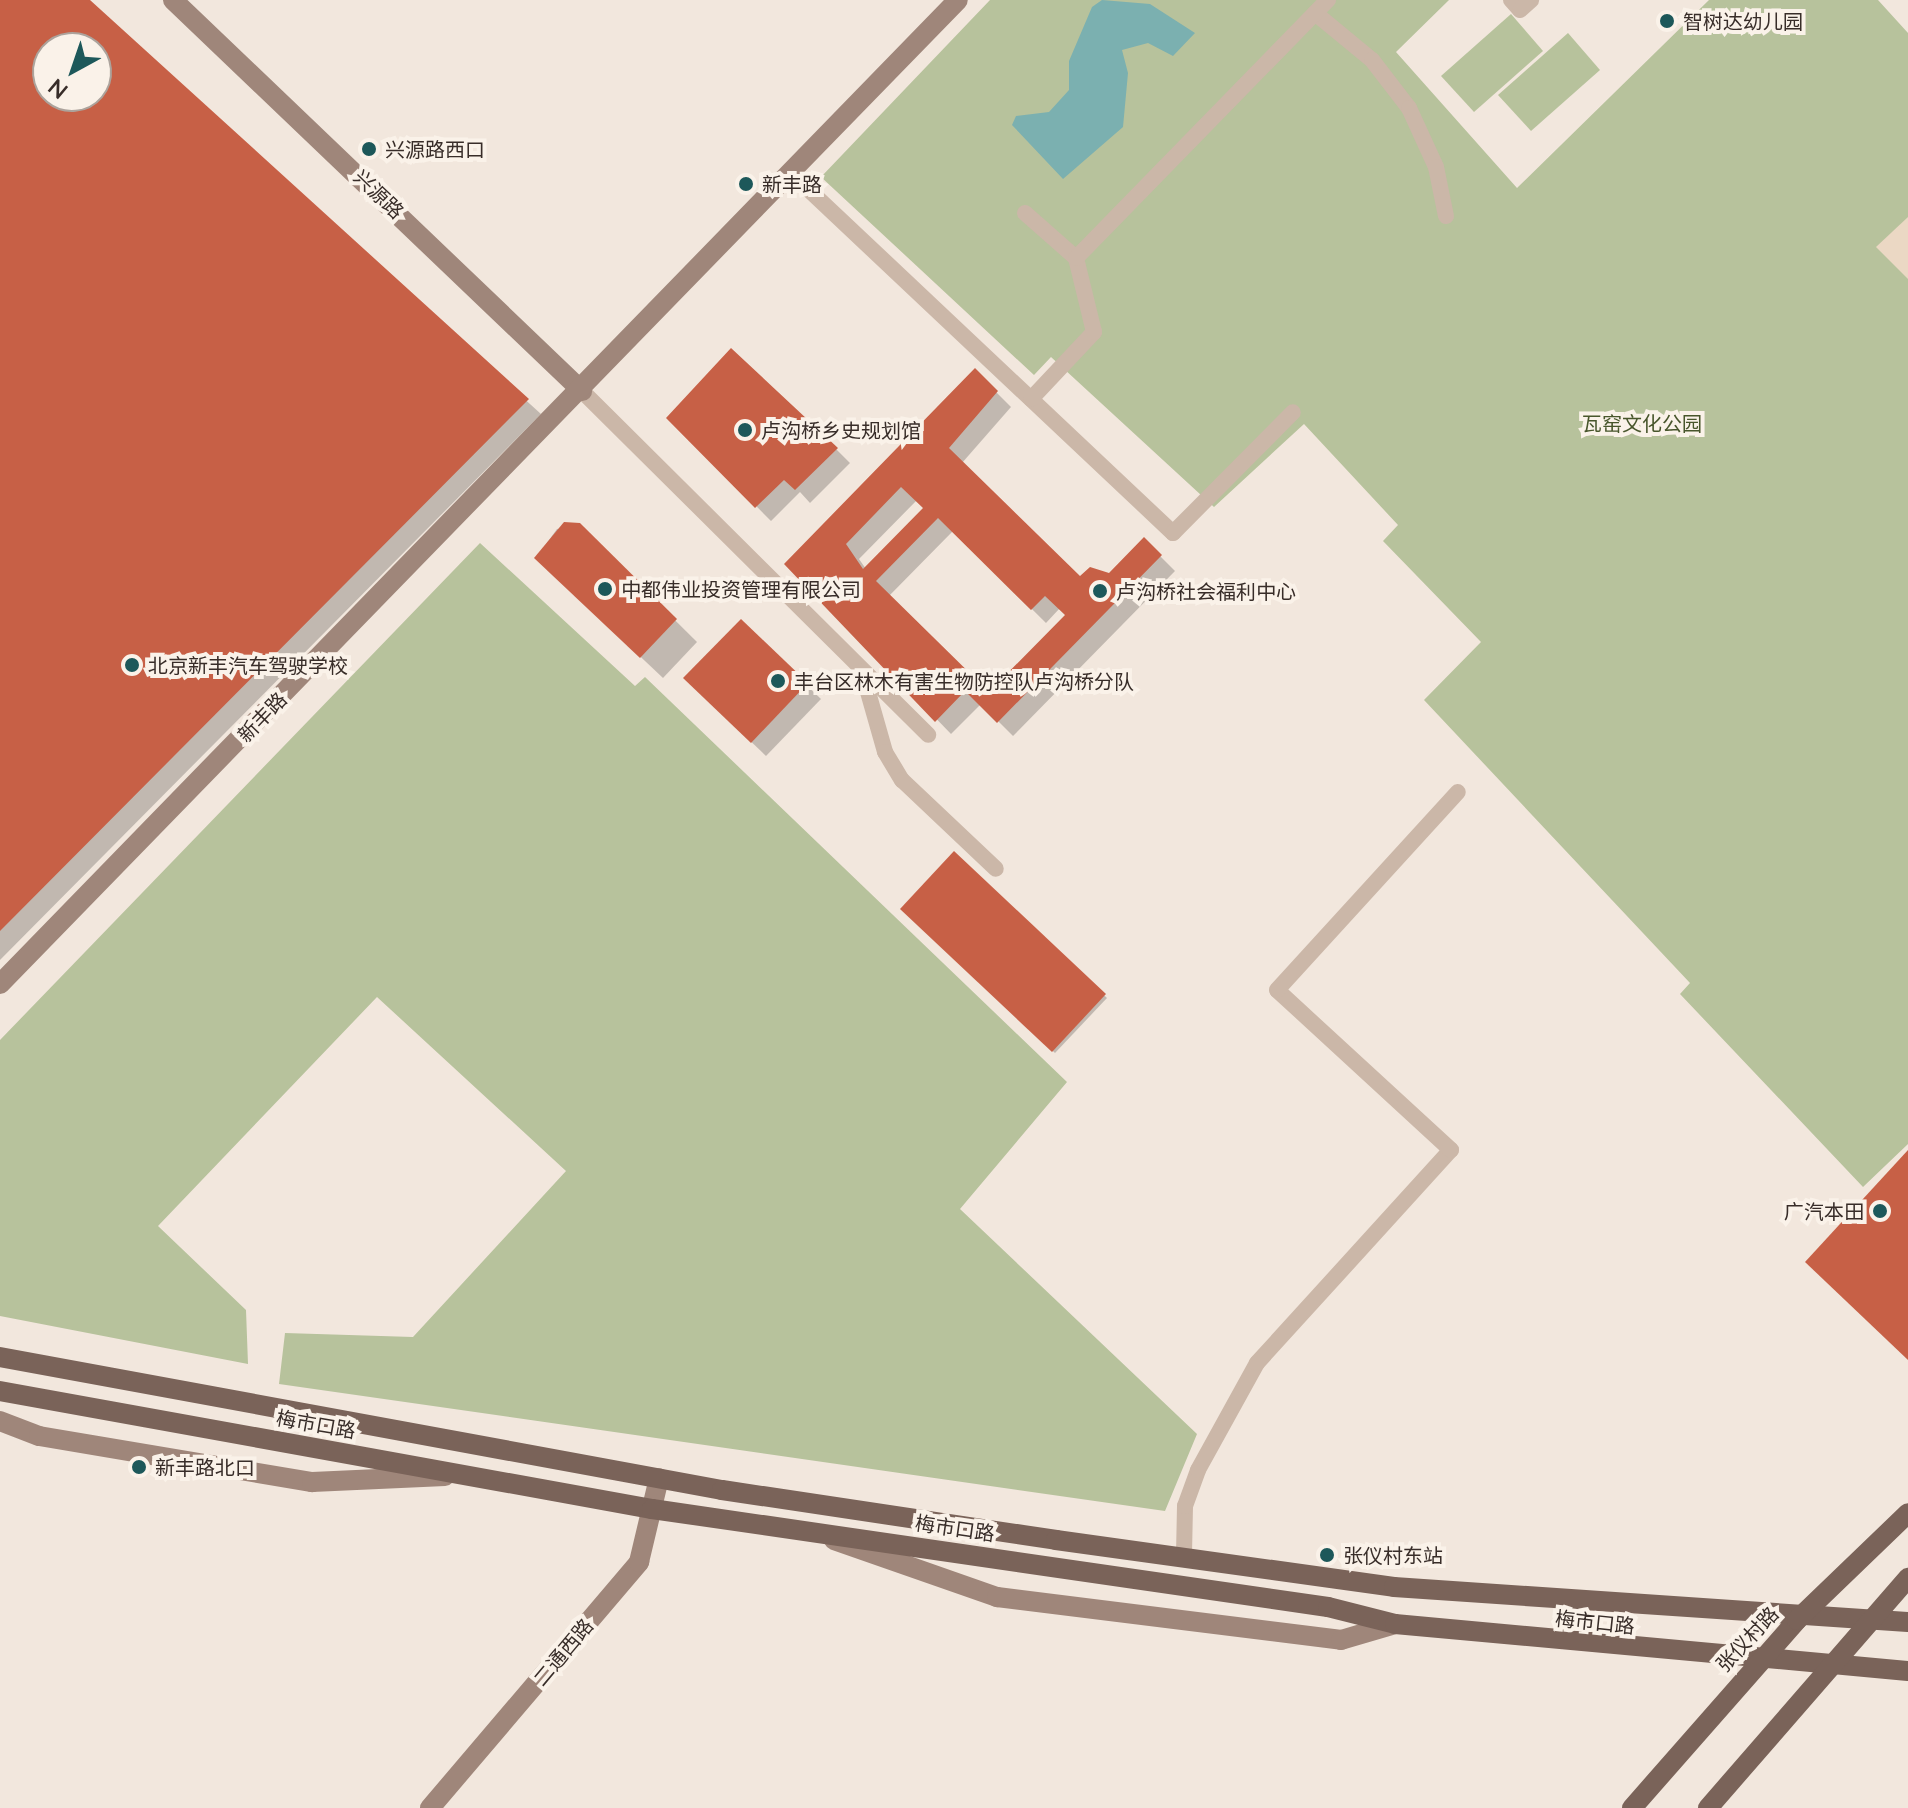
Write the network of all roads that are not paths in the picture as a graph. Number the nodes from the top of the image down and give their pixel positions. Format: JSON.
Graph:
{"nodes":[{"id":1,"x":173,"y":0,"type":"edge"},
{"id":2,"x":958,"y":0,"type":"edge"},
{"id":3,"x":1328,"y":0,"type":"edge"},
{"id":4,"x":1511,"y":0,"type":"edge"},
{"id":5,"x":1531,"y":0,"type":"edge"},
{"id":6,"x":1315,"y":13,"type":"junction"},
{"id":7,"x":791,"y":173,"type":"junction"},
{"id":8,"x":1025,"y":213,"type":"dead end"},
{"id":9,"x":1446,"y":216,"type":"dead end"},
{"id":10,"x":1076,"y":258,"type":"junction"},
{"id":11,"x":582,"y":391,"type":"junction"},
{"id":12,"x":1031,"y":399,"type":"junction"},
{"id":13,"x":1293,"y":412,"type":"dead end"},
{"id":14,"x":861,"y":669,"type":"junction"},
{"id":15,"x":928,"y":735,"type":"dead end"},
{"id":16,"x":1458,"y":792,"type":"dead end"},
{"id":17,"x":996,"y":869,"type":"dead end"},
{"id":18,"x":0,"y":984,"type":"edge"},
{"id":19,"x":0,"y":1357,"type":"edge"},
{"id":20,"x":0,"y":1391,"type":"edge"},
{"id":21,"x":0,"y":1421,"type":"edge"},
{"id":22,"x":463,"y":1475,"type":"junction"},
{"id":23,"x":659,"y":1478,"type":"junction"},
{"id":24,"x":652,"y":1509,"type":"junction"},
{"id":25,"x":1908,"y":1513,"type":"edge"},
{"id":26,"x":829,"y":1538,"type":"junction"},
{"id":27,"x":1184,"y":1554,"type":"junction"},
{"id":28,"x":1908,"y":1578,"type":"edge"},
{"id":29,"x":1797,"y":1620,"type":"junction"},
{"id":30,"x":1866,"y":1620,"type":"junction"},
{"id":31,"x":1908,"y":1622,"type":"edge"},
{"id":32,"x":1395,"y":1624,"type":"junction"},
{"id":33,"x":1760,"y":1661,"type":"junction"},
{"id":34,"x":1829,"y":1666,"type":"junction"},
{"id":35,"x":1908,"y":1671,"type":"edge"},
{"id":36,"x":430,"y":1808,"type":"edge"},
{"id":37,"x":1632,"y":1808,"type":"edge"},
{"id":38,"x":1708,"y":1808,"type":"edge"}],
"edges":[{"from":1,"to":11,"type":"street","name":"兴源路"},
{"from":2,"to":7,"type":"street","name":"新丰路"},
{"from":3,"to":6,"type":"street"},
{"from":4,"to":5,"type":"street"},
{"from":6,"to":9,"type":"street"},
{"from":6,"to":10,"type":"street"},
{"from":7,"to":11,"type":"street","name":"新丰路"},
{"from":7,"to":12,"type":"street"},
{"from":8,"to":10,"type":"street"},
{"from":10,"to":12,"type":"street"},
{"from":11,"to":14,"type":"street"},
{"from":11,"to":18,"type":"street","name":"新丰路"},
{"from":12,"to":13,"type":"street"},
{"from":14,"to":15,"type":"street"},
{"from":14,"to":17,"type":"street"},
{"from":16,"to":27,"type":"street"},
{"from":19,"to":23,"type":"main road","name":"梅市口路"},
{"from":20,"to":22,"type":"main road","name":"梅市口路"},
{"from":21,"to":22,"type":"street"},
{"from":22,"to":24,"type":"main road","name":"梅市口路"},
{"from":23,"to":24,"type":"street","name":"二通西路"},
{"from":23,"to":27,"type":"main road","name":"梅市口路"},
{"from":24,"to":26,"type":"main road","name":"梅市口路"},
{"from":24,"to":36,"type":"street","name":"二通西路"},
{"from":25,"to":29,"type":"main road","name":"张仪村路"},
{"from":26,"to":32,"type":"main road","name":"梅市口路"},
{"from":26,"to":32,"type":"street"},
{"from":27,"to":29,"type":"main road","name":"梅市口路"},
{"from":28,"to":30,"type":"main road"},
{"from":29,"to":30,"type":"main road","name":"梅市口路"},
{"from":29,"to":33,"type":"main road","name":"张仪村路"},
{"from":30,"to":31,"type":"main road","name":"梅市口路"},
{"from":30,"to":34,"type":"main road"},
{"from":32,"to":33,"type":"main road","name":"梅市口路"},
{"from":33,"to":34,"type":"main road","name":"梅市口路"},
{"from":33,"to":37,"type":"main road","name":"张仪村路"},
{"from":34,"to":35,"type":"main road","name":"梅市口路"},
{"from":34,"to":38,"type":"main road"}]}
